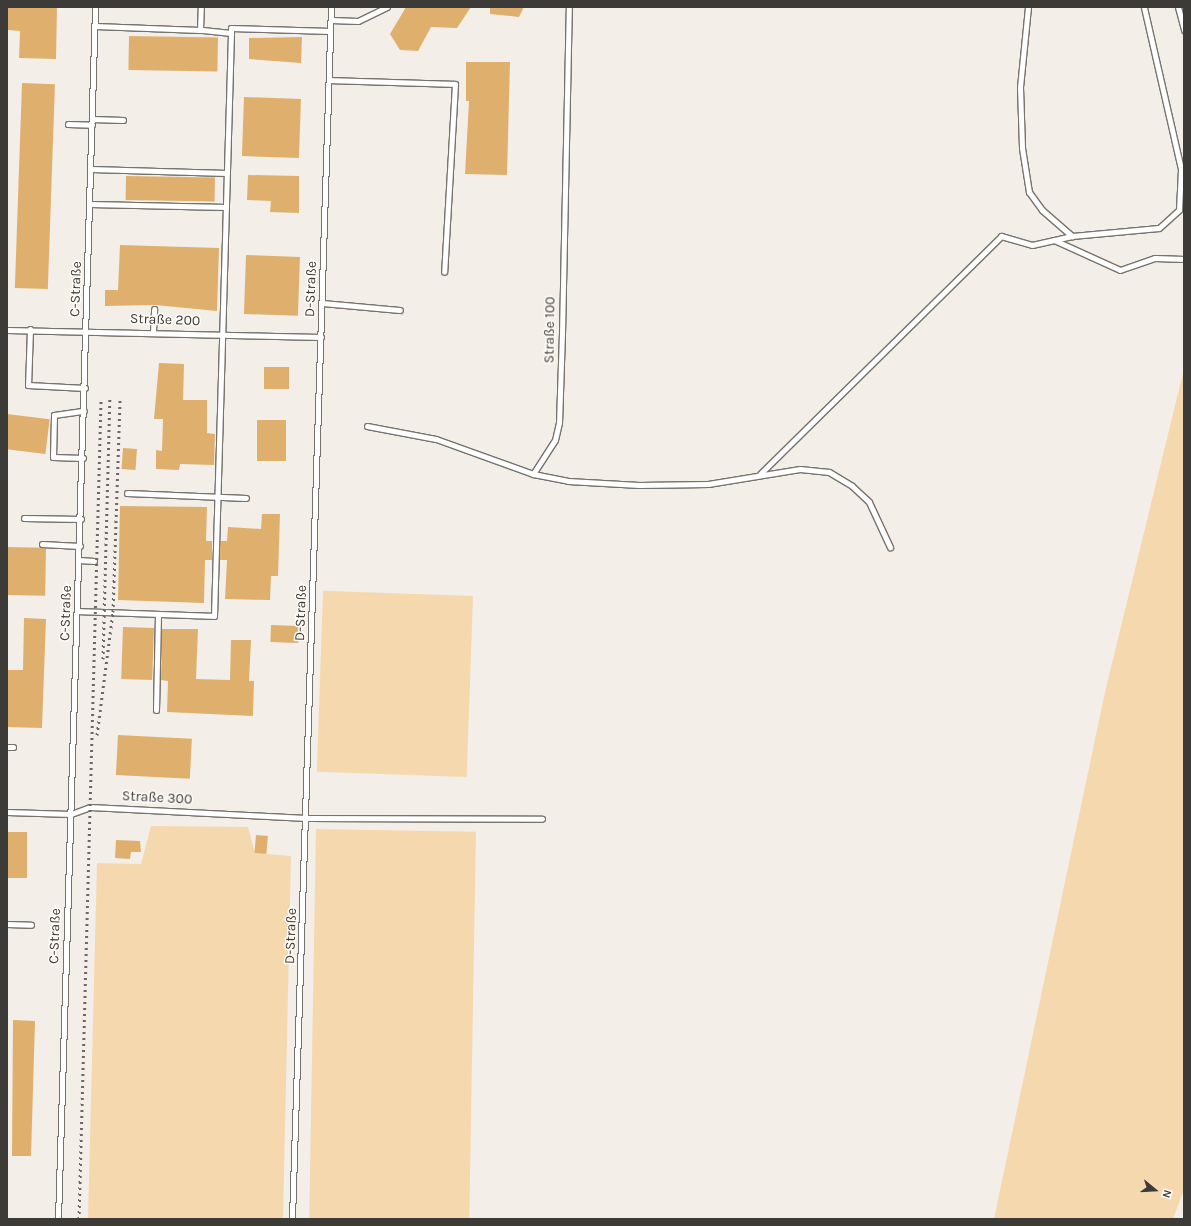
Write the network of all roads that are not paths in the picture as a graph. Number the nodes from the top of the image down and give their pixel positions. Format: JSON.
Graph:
{"nodes":[{"id":1,"x":95,"y":7,"type":"edge"},
{"id":2,"x":201,"y":7,"type":"edge"},
{"id":3,"x":331,"y":7,"type":"edge"},
{"id":4,"x":387,"y":7,"type":"edge"},
{"id":5,"x":569,"y":7,"type":"edge"},
{"id":6,"x":1028,"y":7,"type":"edge"},
{"id":7,"x":1144,"y":7,"type":"edge"},
{"id":8,"x":1178,"y":7,"type":"edge"},
{"id":9,"x":331,"y":20,"type":"junction"},
{"id":10,"x":95,"y":26,"type":"junction"},
{"id":11,"x":200,"y":30,"type":"junction"},
{"id":12,"x":1184,"y":30,"type":"edge"},
{"id":13,"x":330,"y":31,"type":"junction"},
{"id":14,"x":231,"y":33,"type":"junction"},
{"id":15,"x":329,"y":80,"type":"junction"},
{"id":16,"x":123,"y":120,"type":"dead end"},
{"id":17,"x":92,"y":122,"type":"junction"},
{"id":18,"x":68,"y":124,"type":"dead end"},
{"id":19,"x":91,"y":169,"type":"junction"},
{"id":20,"x":227,"y":173,"type":"junction"},
{"id":21,"x":90,"y":204,"type":"junction"},
{"id":22,"x":226,"y":207,"type":"junction"},
{"id":23,"x":1072,"y":236,"type":"junction"},
{"id":24,"x":1053,"y":240,"type":"junction"},
{"id":25,"x":1184,"y":259,"type":"edge"},
{"id":26,"x":444,"y":272,"type":"dead end"},
{"id":27,"x":322,"y":303,"type":"junction"},
{"id":28,"x":154,"y":309,"type":"dead end"},
{"id":29,"x":400,"y":310,"type":"dead end"},
{"id":30,"x":30,"y":329,"type":"junction"},
{"id":31,"x":87,"y":329,"type":"junction"},
{"id":32,"x":7,"y":330,"type":"edge"},
{"id":33,"x":153,"y":332,"type":"junction"},
{"id":34,"x":223,"y":334,"type":"junction"},
{"id":35,"x":321,"y":337,"type":"junction"},
{"id":36,"x":85,"y":388,"type":"junction"},
{"id":37,"x":84,"y":411,"type":"junction"},
{"id":38,"x":367,"y":426,"type":"dead end"},
{"id":39,"x":83,"y":458,"type":"junction"},
{"id":40,"x":533,"y":474,"type":"junction"},
{"id":41,"x":760,"y":474,"type":"junction"},
{"id":42,"x":127,"y":493,"type":"dead end"},
{"id":43,"x":218,"y":497,"type":"junction"},
{"id":44,"x":246,"y":498,"type":"dead end"},
{"id":45,"x":24,"y":518,"type":"dead end"},
{"id":46,"x":81,"y":519,"type":"junction"},
{"id":47,"x":42,"y":544,"type":"dead end"},
{"id":48,"x":80,"y":546,"type":"junction"},
{"id":49,"x":890,"y":547,"type":"dead end"},
{"id":50,"x":79,"y":560,"type":"junction"},
{"id":51,"x":94,"y":561,"type":"dead end"},
{"id":52,"x":78,"y":610,"type":"junction"},
{"id":53,"x":158,"y":614,"type":"junction"},
{"id":54,"x":156,"y":710,"type":"dead end"},
{"id":55,"x":7,"y":747,"type":"edge"},
{"id":56,"x":13,"y":747,"type":"dead end"},
{"id":57,"x":7,"y":812,"type":"edge"},
{"id":58,"x":71,"y":814,"type":"junction"},
{"id":59,"x":307,"y":818,"type":"junction"},
{"id":60,"x":542,"y":819,"type":"dead end"},
{"id":61,"x":7,"y":924,"type":"edge"},
{"id":62,"x":31,"y":925,"type":"dead end"},
{"id":63,"x":58,"y":1219,"type":"edge"},
{"id":64,"x":292,"y":1219,"type":"edge"}],
"edges":[{"from":1,"to":10,"type":"lane","name":"C-Straße"},
{"from":2,"to":11,"type":"lane"},
{"from":3,"to":9,"type":"lane","name":"D-Straße"},
{"from":4,"to":9,"type":"lane"},
{"from":5,"to":40,"type":"lane","name":"Straße 100"},
{"from":6,"to":23,"type":"lane"},
{"from":7,"to":23,"type":"lane"},
{"from":8,"to":12,"type":"lane"},
{"from":9,"to":13,"type":"lane","name":"D-Straße"},
{"from":10,"to":11,"type":"lane"},
{"from":10,"to":17,"type":"lane","name":"C-Straße"},
{"from":11,"to":14,"type":"lane"},
{"from":13,"to":14,"type":"lane"},
{"from":13,"to":15,"type":"lane","name":"D-Straße"},
{"from":14,"to":20,"type":"lane"},
{"from":15,"to":26,"type":"lane"},
{"from":15,"to":27,"type":"lane","name":"D-Straße"},
{"from":16,"to":17,"type":"lane"},
{"from":17,"to":18,"type":"lane"},
{"from":17,"to":19,"type":"lane","name":"C-Straße"},
{"from":19,"to":20,"type":"lane"},
{"from":19,"to":21,"type":"lane","name":"C-Straße"},
{"from":20,"to":22,"type":"lane"},
{"from":21,"to":22,"type":"lane"},
{"from":21,"to":31,"type":"lane","name":"C-Straße"},
{"from":22,"to":34,"type":"lane"},
{"from":23,"to":24,"type":"lane"},
{"from":24,"to":25,"type":"lane"},
{"from":24,"to":41,"type":"lane"},
{"from":27,"to":29,"type":"lane"},
{"from":27,"to":35,"type":"lane","name":"D-Straße"},
{"from":28,"to":33,"type":"lane"},
{"from":30,"to":31,"type":"lane","name":"Straße 200"},
{"from":30,"to":32,"type":"lane","name":"Straße 200"},
{"from":30,"to":36,"type":"lane"},
{"from":31,"to":33,"type":"lane","name":"Straße 200"},
{"from":31,"to":36,"type":"lane","name":"C-Straße"},
{"from":33,"to":34,"type":"lane","name":"Straße 200"},
{"from":34,"to":35,"type":"lane","name":"Straße 200"},
{"from":34,"to":43,"type":"lane"},
{"from":35,"to":59,"type":"lane","name":"D-Straße"},
{"from":36,"to":37,"type":"lane","name":"C-Straße"},
{"from":37,"to":39,"type":"lane","name":"C-Straße"},
{"from":37,"to":39,"type":"lane"},
{"from":38,"to":40,"type":"lane"},
{"from":39,"to":46,"type":"lane","name":"C-Straße"},
{"from":40,"to":41,"type":"lane"},
{"from":41,"to":49,"type":"lane"},
{"from":42,"to":43,"type":"lane"},
{"from":43,"to":44,"type":"lane"},
{"from":43,"to":53,"type":"lane"},
{"from":45,"to":46,"type":"lane"},
{"from":46,"to":48,"type":"lane","name":"C-Straße"},
{"from":47,"to":48,"type":"lane"},
{"from":48,"to":50,"type":"lane","name":"C-Straße"},
{"from":50,"to":51,"type":"lane"},
{"from":50,"to":52,"type":"lane","name":"C-Straße"},
{"from":52,"to":53,"type":"lane"},
{"from":52,"to":58,"type":"lane","name":"C-Straße"},
{"from":53,"to":54,"type":"lane"},
{"from":55,"to":56,"type":"lane"},
{"from":57,"to":58,"type":"lane","name":"Straße 300"},
{"from":58,"to":59,"type":"lane","name":"Straße 300"},
{"from":58,"to":63,"type":"lane","name":"C-Straße"},
{"from":59,"to":60,"type":"lane","name":"Straße 300"},
{"from":59,"to":64,"type":"lane","name":"D-Straße"},
{"from":61,"to":62,"type":"lane"}]}
